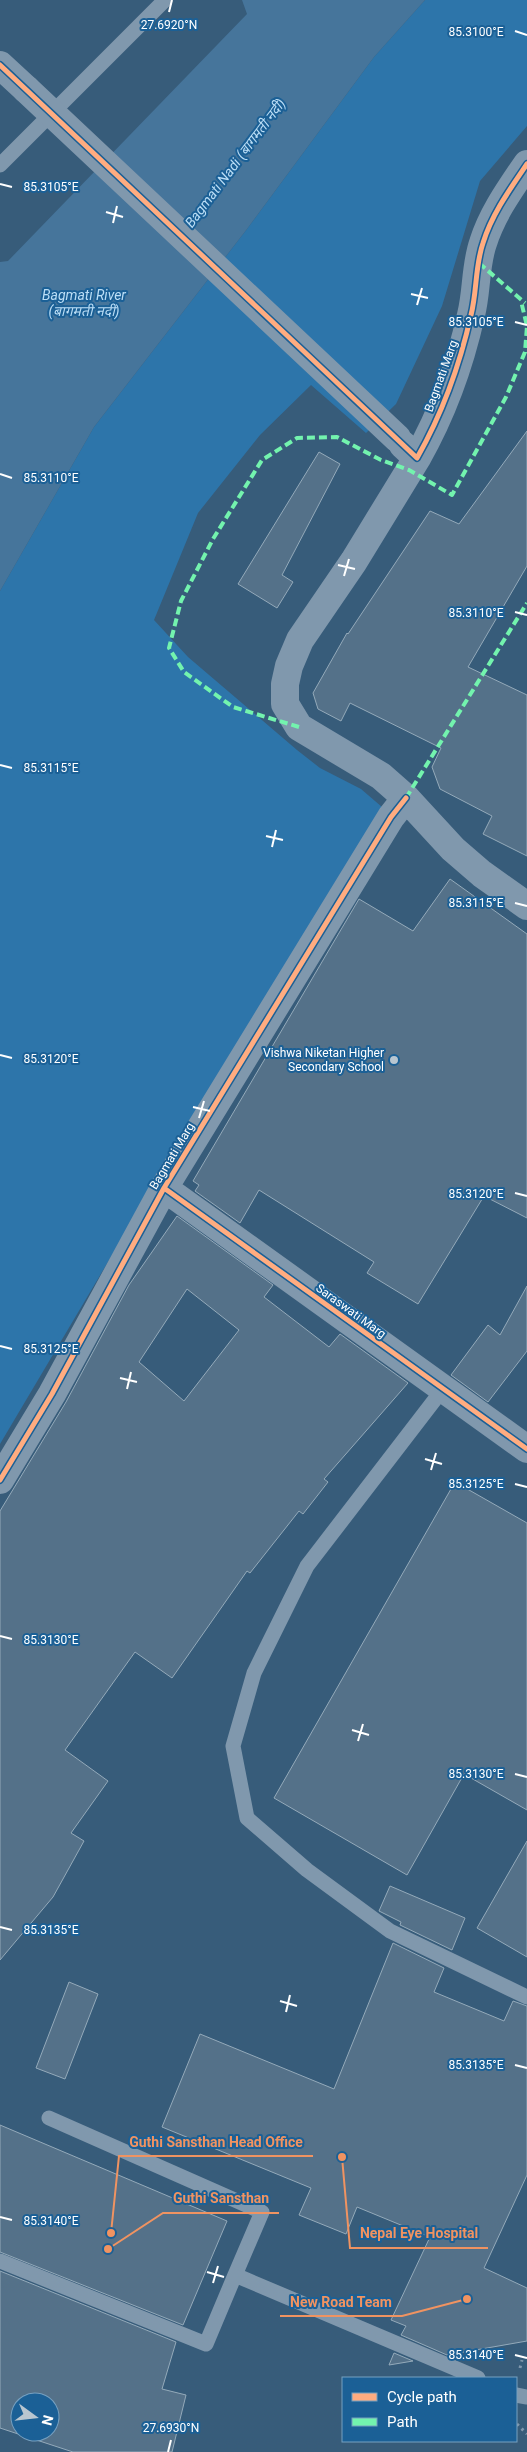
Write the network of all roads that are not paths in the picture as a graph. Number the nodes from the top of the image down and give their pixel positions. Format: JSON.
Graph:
{"nodes":[{"id":1,"x":165,"y":0,"type":"edge"},
{"id":2,"x":0,"y":65,"type":"edge"},
{"id":3,"x":527,"y":164,"type":"edge"},
{"id":4,"x":0,"y":165,"type":"edge"},
{"id":5,"x":417,"y":458,"type":"junction"},
{"id":6,"x":406,"y":798,"type":"junction"},
{"id":7,"x":527,"y":906,"type":"edge"},
{"id":8,"x":164,"y":1188,"type":"junction"},
{"id":9,"x":443,"y":1389,"type":"junction"},
{"id":10,"x":527,"y":1449,"type":"edge"},
{"id":11,"x":0,"y":1480,"type":"edge"},
{"id":12,"x":527,"y":1997,"type":"edge"},
{"id":13,"x":50,"y":2118,"type":"dead end"},
{"id":14,"x":0,"y":2261,"type":"edge"},
{"id":15,"x":235,"y":2275,"type":"junction"},
{"id":16,"x":476,"y":2377,"type":"edge"}],
"edges":[{"from":1,"to":4,"type":"lane"},
{"from":2,"to":5,"type":"street","bridge":true},
{"from":3,"to":5,"type":"street","name":"Bagmati Marg"},
{"from":5,"to":6,"type":"street","name":"Bagmati Marg"},
{"from":6,"to":7,"type":"street"},
{"from":6,"to":8,"type":"street","name":"Bagmati Marg"},
{"from":8,"to":9,"type":"street","name":"Saraswati Marg"},
{"from":8,"to":11,"type":"street","name":"Bagmati Marg"},
{"from":9,"to":10,"type":"street","name":"Saraswati Marg"},
{"from":9,"to":12,"type":"lane"},
{"from":13,"to":15,"type":"lane"},
{"from":14,"to":15,"type":"lane"},
{"from":15,"to":16,"type":"lane"}]}
